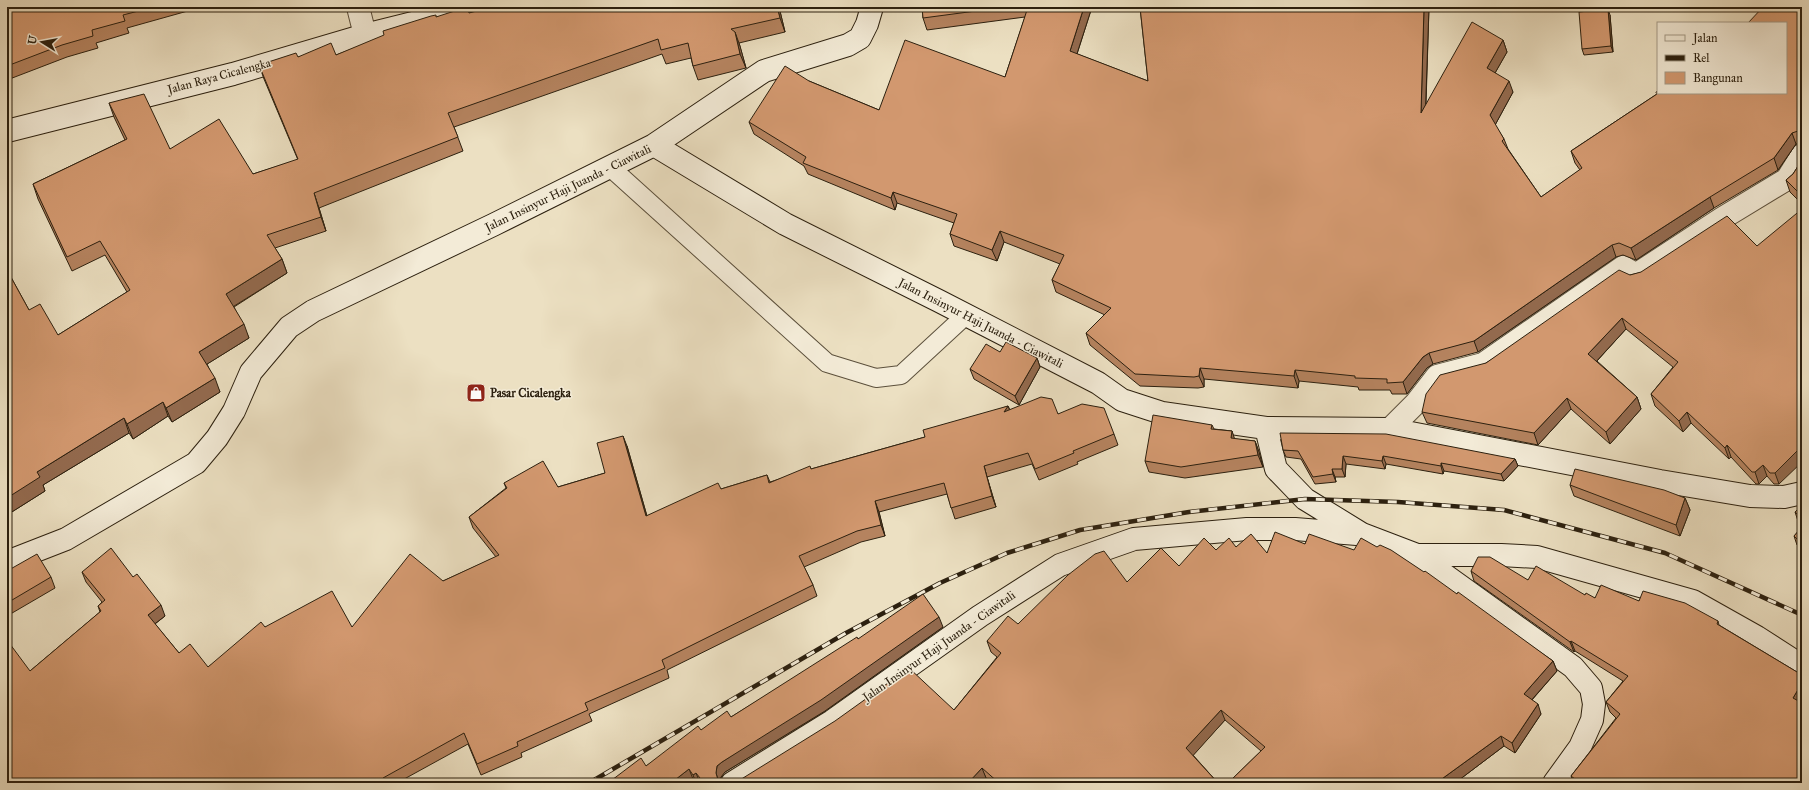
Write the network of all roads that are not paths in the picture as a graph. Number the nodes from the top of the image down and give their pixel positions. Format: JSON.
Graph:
{"nodes":[{"id":1,"x":358,"y":7,"type":"edge"},
{"id":2,"x":477,"y":7,"type":"edge"},
{"id":3,"x":872,"y":7,"type":"edge"},
{"id":4,"x":366,"y":35,"type":"junction"},
{"id":5,"x":7,"y":131,"type":"edge"},
{"id":6,"x":654,"y":145,"type":"junction"},
{"id":7,"x":1802,"y":155,"type":"edge"},
{"id":8,"x":610,"y":167,"type":"junction"},
{"id":9,"x":966,"y":315,"type":"junction"},
{"id":10,"x":1266,"y":428,"type":"junction"},
{"id":11,"x":1390,"y":429,"type":"junction"},
{"id":12,"x":1802,"y":493,"type":"edge"},
{"id":13,"x":1362,"y":534,"type":"junction"},
{"id":14,"x":1417,"y":556,"type":"junction"},
{"id":15,"x":7,"y":562,"type":"edge"},
{"id":16,"x":1802,"y":666,"type":"edge"},
{"id":17,"x":732,"y":783,"type":"edge"},
{"id":18,"x":1554,"y":783,"type":"edge"}],
"edges":[{"from":1,"to":4,"type":"street"},
{"from":2,"to":4,"type":"street","name":"Jalan Raya Cicalengka"},
{"from":3,"to":6,"type":"street"},
{"from":4,"to":5,"type":"street","name":"Jalan Raya Cicalengka"},
{"from":6,"to":8,"type":"street","name":"Jalan Insinyur Haji Juanda - Ciawitali"},
{"from":6,"to":9,"type":"street","name":"Jalan Insinyur Haji Juanda - Ciawitali"},
{"from":7,"to":11,"type":"street"},
{"from":8,"to":9,"type":"lane"},
{"from":8,"to":15,"type":"street","name":"Jalan Insinyur Haji Juanda - Ciawitali"},
{"from":9,"to":10,"type":"street","name":"Jalan Insinyur Haji Juanda - Ciawitali"},
{"from":10,"to":11,"type":"street","name":"Jalan Insinyur Haji Juanda - Ciawitali"},
{"from":10,"to":13,"type":"street"},
{"from":11,"to":12,"type":"street","name":"Jalan Insinyur Haji Juanda - Ciawitali"},
{"from":13,"to":14,"type":"street"},
{"from":13,"to":17,"type":"street","name":"Jalan Insinyur Haji Juanda - Ciawitali"},
{"from":14,"to":16,"type":"street"},
{"from":14,"to":18,"type":"street"}]}
